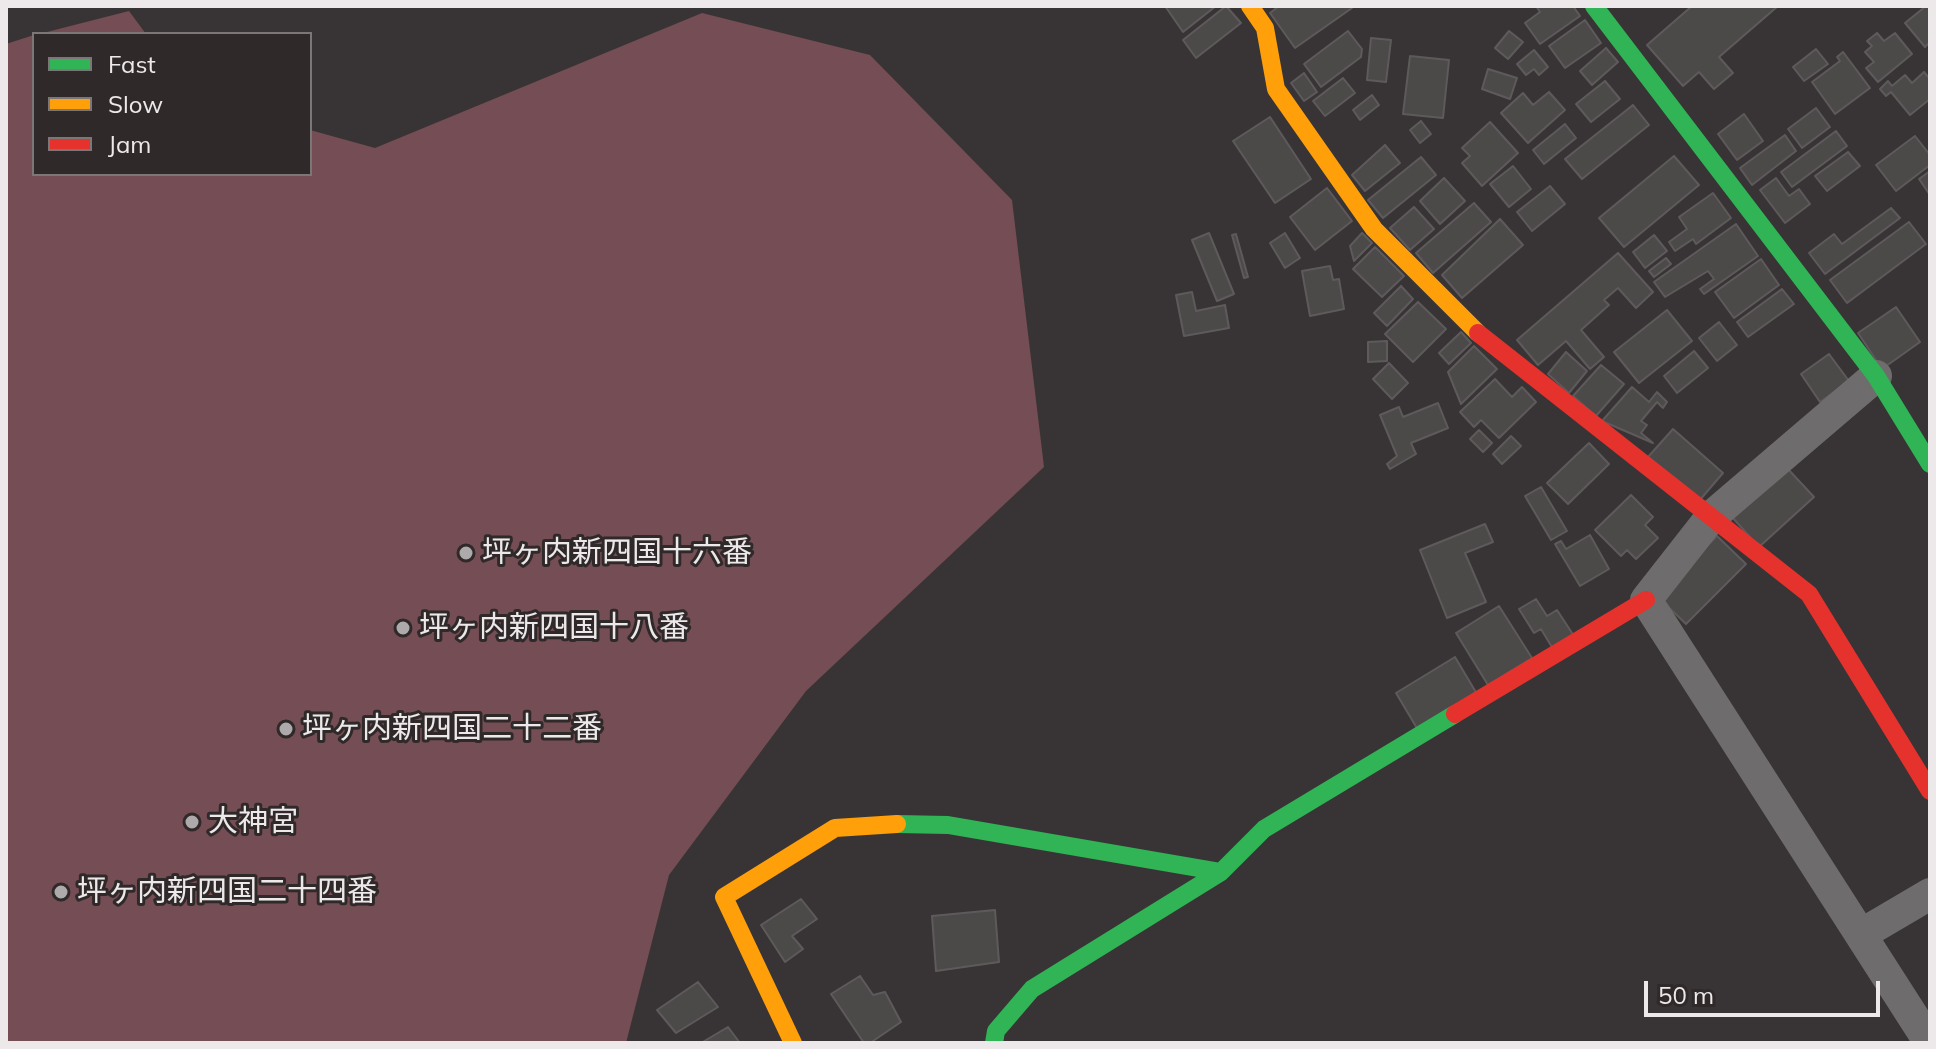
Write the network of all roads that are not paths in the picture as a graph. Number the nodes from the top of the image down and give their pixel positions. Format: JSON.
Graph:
{"nodes":[{"id":1,"x":1250,"y":6,"type":"edge"},
{"id":2,"x":1594,"y":6,"type":"edge"},
{"id":3,"x":1876,"y":376,"type":"junction"},
{"id":4,"x":1930,"y":464,"type":"edge"},
{"id":5,"x":1711,"y":517,"type":"junction"},
{"id":6,"x":1646,"y":600,"type":"junction"},
{"id":7,"x":1930,"y":791,"type":"edge"},
{"id":8,"x":1221,"y":872,"type":"junction"},
{"id":9,"x":1930,"y":894,"type":"edge"},
{"id":10,"x":1862,"y":934,"type":"junction"},
{"id":11,"x":793,"y":1043,"type":"edge"},
{"id":12,"x":994,"y":1043,"type":"edge"},
{"id":13,"x":1930,"y":1043,"type":"edge"}],
"edges":[{"from":1,"to":5,"type":"street"},
{"from":2,"to":3,"type":"street"},
{"from":3,"to":4,"type":"street"},
{"from":3,"to":5,"type":"street"},
{"from":5,"to":6,"type":"street"},
{"from":5,"to":7,"type":"street"},
{"from":6,"to":8,"type":"street"},
{"from":6,"to":10,"type":"street"},
{"from":8,"to":11,"type":"street"},
{"from":8,"to":12,"type":"street"},
{"from":9,"to":10,"type":"street"},
{"from":10,"to":13,"type":"street"}]}
